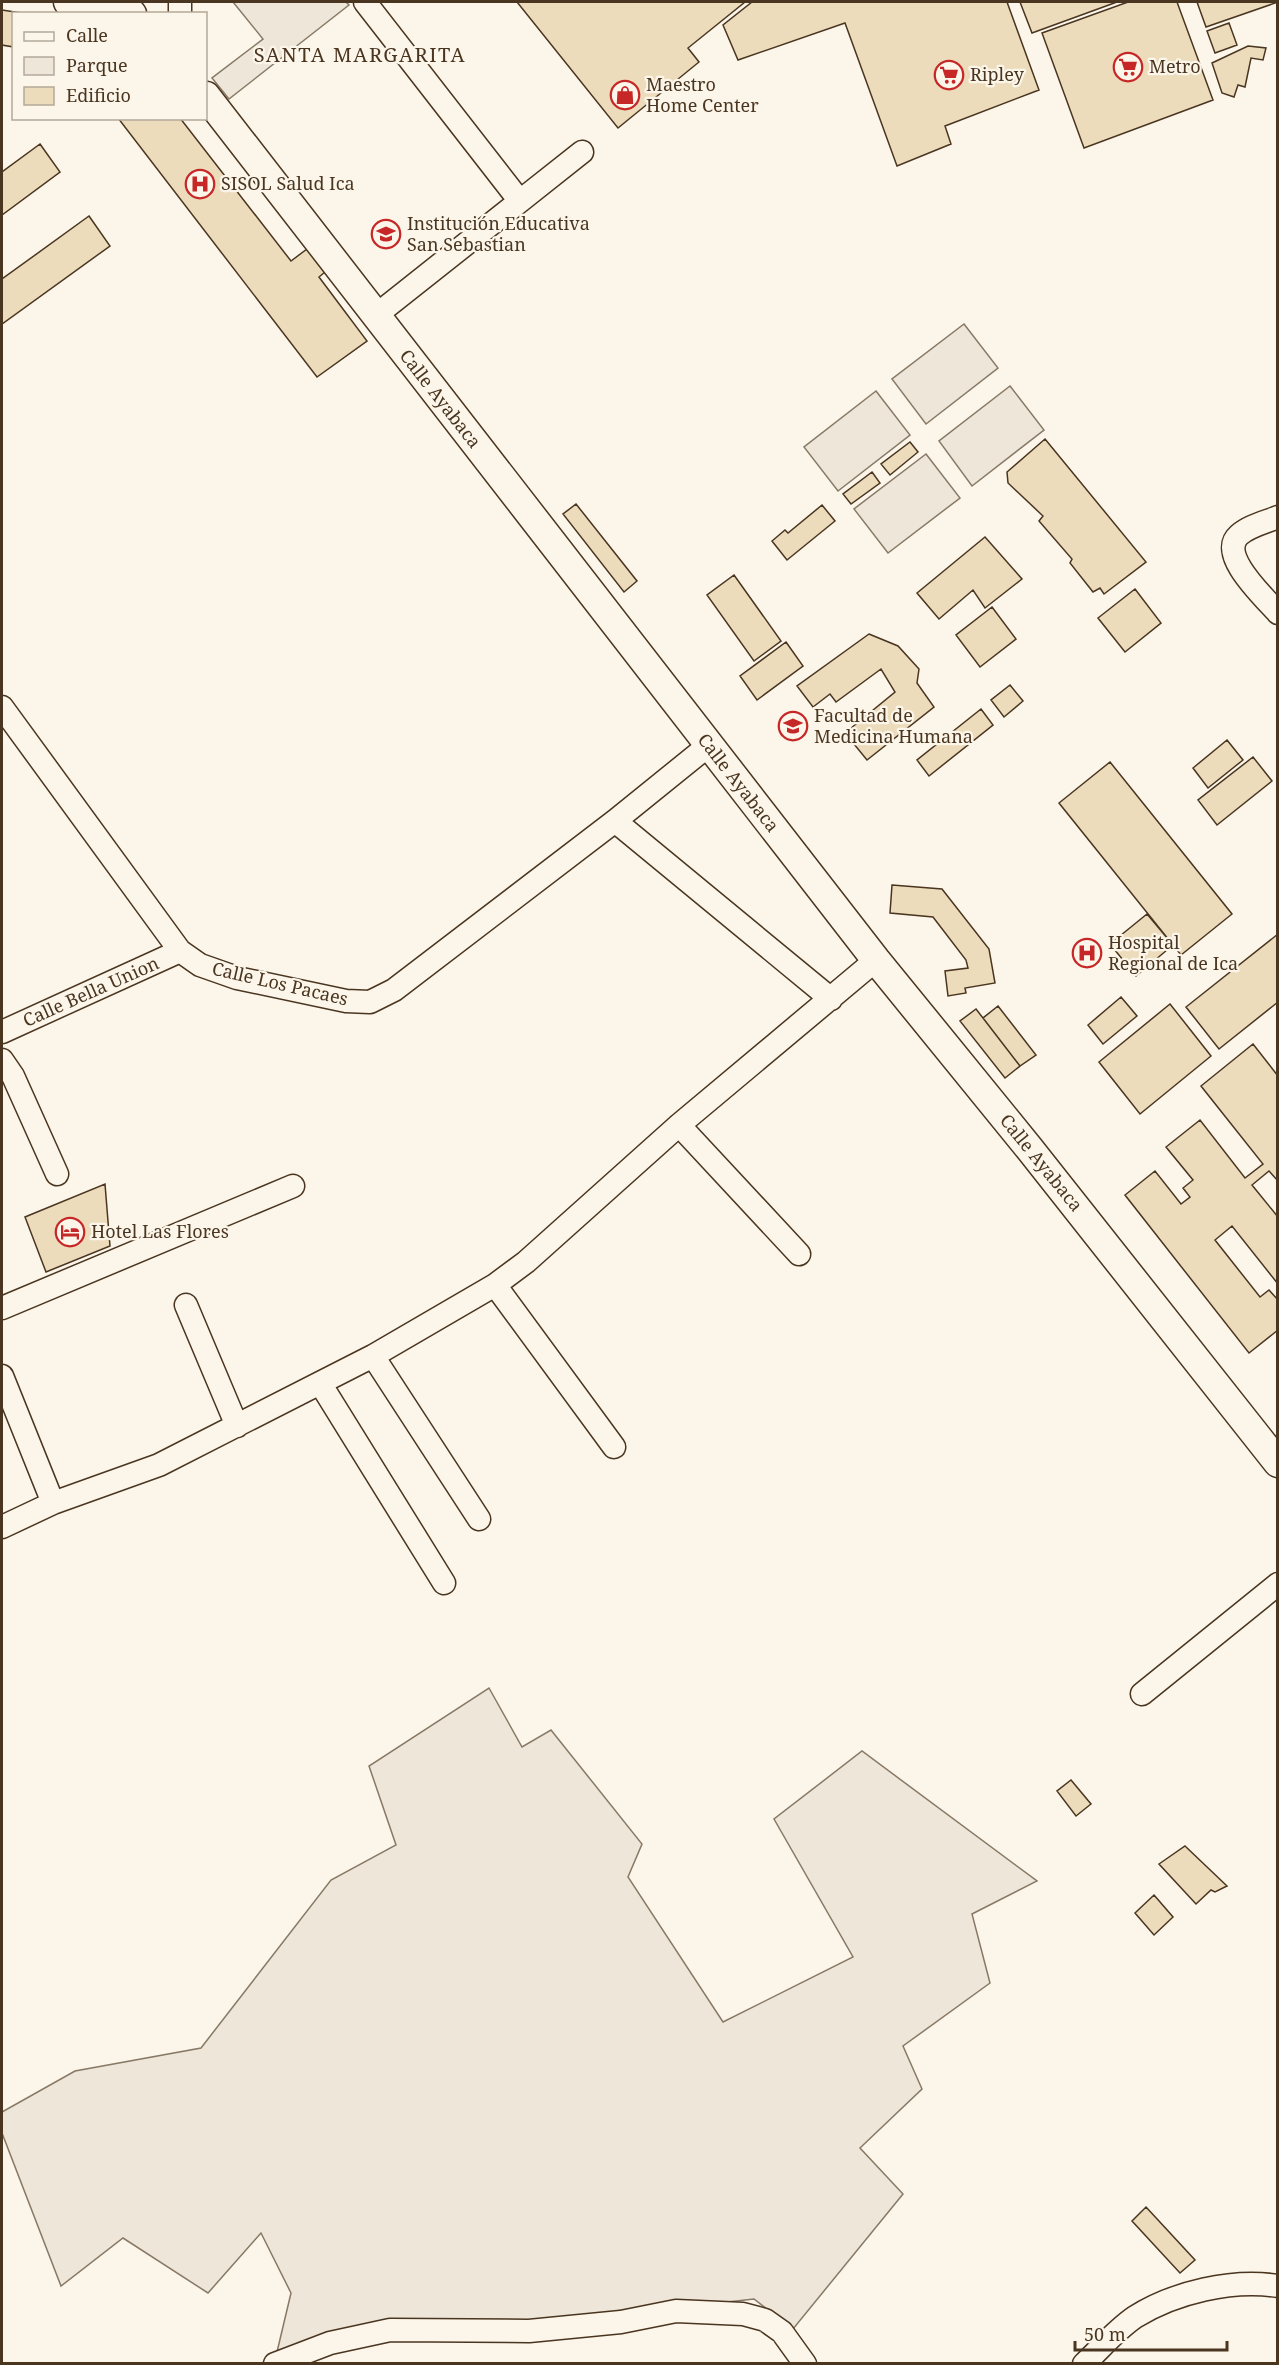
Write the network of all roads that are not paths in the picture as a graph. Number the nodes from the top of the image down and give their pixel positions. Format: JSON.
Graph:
{"nodes":[{"id":1,"x":68,"y":2,"type":"edge"},
{"id":2,"x":365,"y":2,"type":"edge"},
{"id":3,"x":100,"y":12,"type":"edge"},
{"id":4,"x":207,"y":97,"type":"edge"},
{"id":5,"x":582,"y":152,"type":"dead end"},
{"id":6,"x":519,"y":200,"type":"junction"},
{"id":7,"x":375,"y":316,"type":"junction"},
{"id":8,"x":1278,"y":517,"type":"edge"},
{"id":9,"x":1278,"y":613,"type":"edge"},
{"id":10,"x":2,"y":707,"type":"edge"},
{"id":11,"x":709,"y":745,"type":"junction"},
{"id":12,"x":615,"y":821,"type":"junction"},
{"id":13,"x":180,"y":951,"type":"junction"},
{"id":14,"x":876,"y":960,"type":"junction"},
{"id":15,"x":831,"y":999,"type":"junction"},
{"id":16,"x":2,"y":1032,"type":"edge"},
{"id":17,"x":2,"y":1060,"type":"edge"},
{"id":18,"x":679,"y":1125,"type":"junction"},
{"id":19,"x":57,"y":1174,"type":"dead end"},
{"id":20,"x":293,"y":1186,"type":"dead end"},
{"id":21,"x":799,"y":1254,"type":"dead end"},
{"id":22,"x":495,"y":1285,"type":"junction"},
{"id":23,"x":186,"y":1305,"type":"dead end"},
{"id":24,"x":2,"y":1308,"type":"edge"},
{"id":25,"x":373,"y":1356,"type":"junction"},
{"id":26,"x":2,"y":1376,"type":"edge"},
{"id":27,"x":320,"y":1383,"type":"junction"},
{"id":28,"x":237,"y":1426,"type":"junction"},
{"id":29,"x":614,"y":1447,"type":"dead end"},
{"id":30,"x":1277,"y":1462,"type":"edge"},
{"id":31,"x":53,"y":1503,"type":"junction"},
{"id":32,"x":479,"y":1519,"type":"dead end"},
{"id":33,"x":2,"y":1527,"type":"edge"},
{"id":34,"x":444,"y":1583,"type":"dead end"},
{"id":35,"x":1278,"y":1584,"type":"edge"},
{"id":36,"x":1142,"y":1694,"type":"dead end"},
{"id":37,"x":1278,"y":2286,"type":"edge"},
{"id":38,"x":275,"y":2364,"type":"edge"},
{"id":39,"x":805,"y":2364,"type":"edge"},
{"id":40,"x":1084,"y":2364,"type":"edge"}],
"edges":[{"from":1,"to":3,"type":"main road"},
{"from":2,"to":6,"type":"street"},
{"from":4,"to":7,"type":"main road","name":"Calle Ayabaca"},
{"from":5,"to":6,"type":"street"},
{"from":6,"to":7,"type":"street"},
{"from":7,"to":11,"type":"main road","name":"Calle Ayabaca"},
{"from":8,"to":9,"type":"street"},
{"from":10,"to":13,"type":"street","name":"Calle Los Pacaes"},
{"from":11,"to":12,"type":"street","name":"Calle Los Pacaes"},
{"from":11,"to":14,"type":"main road","name":"Calle Ayabaca"},
{"from":12,"to":13,"type":"street","name":"Calle Los Pacaes"},
{"from":12,"to":15,"type":"street"},
{"from":13,"to":16,"type":"street","name":"Calle Bella Union"},
{"from":14,"to":15,"type":"street"},
{"from":14,"to":30,"type":"main road","name":"Calle Ayabaca"},
{"from":15,"to":18,"type":"street"},
{"from":17,"to":19,"type":"street"},
{"from":18,"to":21,"type":"street"},
{"from":18,"to":22,"type":"street"},
{"from":20,"to":24,"type":"street"},
{"from":22,"to":25,"type":"street"},
{"from":22,"to":29,"type":"street"},
{"from":23,"to":28,"type":"street"},
{"from":25,"to":27,"type":"street"},
{"from":25,"to":32,"type":"street"},
{"from":26,"to":31,"type":"street"},
{"from":27,"to":28,"type":"street"},
{"from":27,"to":34,"type":"street"},
{"from":28,"to":31,"type":"street"},
{"from":31,"to":33,"type":"street"},
{"from":35,"to":36,"type":"street"},
{"from":37,"to":40,"type":"street"},
{"from":38,"to":39,"type":"street"}]}
